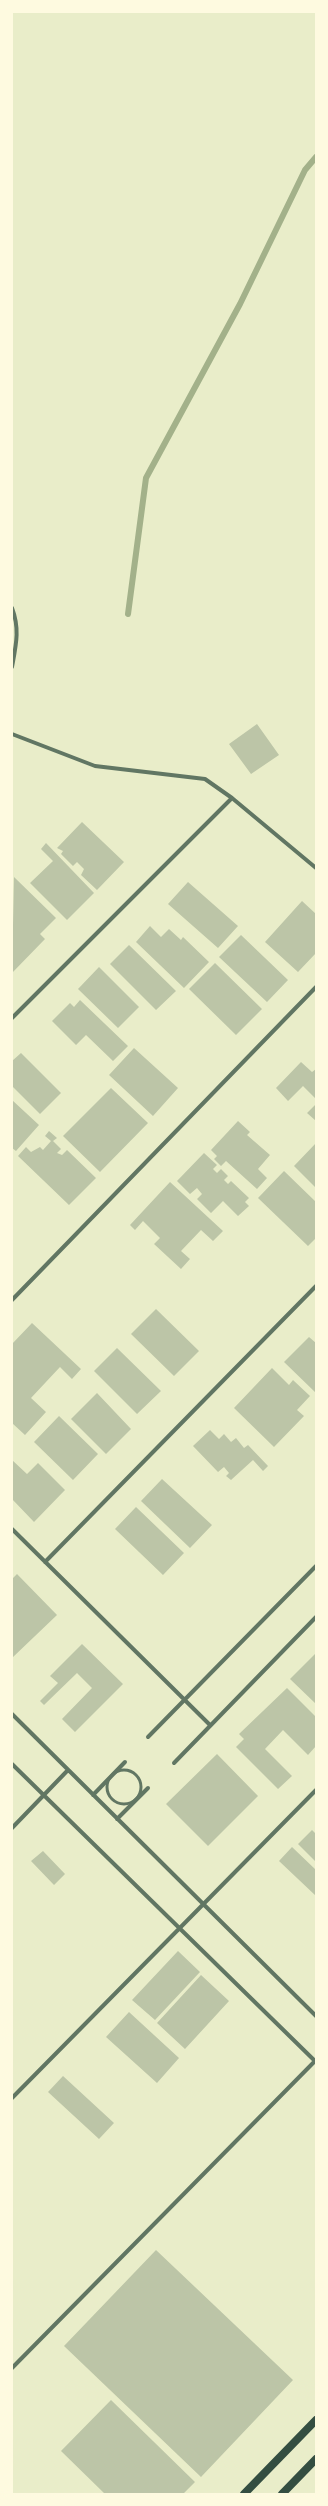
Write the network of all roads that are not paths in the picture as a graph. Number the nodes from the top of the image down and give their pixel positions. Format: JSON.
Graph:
{"nodes":[{"id":1,"x":12,"y":608,"type":"edge"},
{"id":2,"x":12,"y":667,"type":"edge"},
{"id":3,"x":12,"y":734,"type":"edge"},
{"id":4,"x":232,"y":798,"type":"junction"},
{"id":5,"x":316,"y":868,"type":"edge"},
{"id":6,"x":316,"y":987,"type":"edge"},
{"id":7,"x":12,"y":1018,"type":"edge"},
{"id":8,"x":316,"y":1286,"type":"edge"},
{"id":9,"x":12,"y":1300,"type":"edge"},
{"id":10,"x":12,"y":1529,"type":"edge"},
{"id":11,"x":45,"y":1562,"type":"junction"},
{"id":12,"x":316,"y":1566,"type":"edge"},
{"id":13,"x":316,"y":1617,"type":"edge"},
{"id":14,"x":184,"y":1701,"type":"junction"},
{"id":15,"x":12,"y":1714,"type":"edge"},
{"id":16,"x":210,"y":1725,"type":"junction"},
{"id":17,"x":148,"y":1737,"type":"dead end"},
{"id":18,"x":125,"y":1762,"type":"dead end"},
{"id":19,"x":174,"y":1763,"type":"dead end"},
{"id":20,"x":12,"y":1764,"type":"edge"},
{"id":21,"x":68,"y":1770,"type":"junction"},
{"id":22,"x":112,"y":1775,"type":"junction"},
{"id":23,"x":148,"y":1788,"type":"dead end"},
{"id":24,"x":316,"y":1790,"type":"edge"},
{"id":25,"x":44,"y":1795,"type":"junction"},
{"id":26,"x":93,"y":1795,"type":"junction"},
{"id":27,"x":136,"y":1799,"type":"junction"},
{"id":28,"x":117,"y":1819,"type":"junction"},
{"id":29,"x":12,"y":1828,"type":"edge"},
{"id":30,"x":204,"y":1904,"type":"junction"},
{"id":31,"x":180,"y":1928,"type":"junction"},
{"id":32,"x":316,"y":2016,"type":"edge"},
{"id":33,"x":316,"y":2061,"type":"edge"},
{"id":34,"x":12,"y":2098,"type":"edge"},
{"id":35,"x":12,"y":2368,"type":"edge"},
{"id":36,"x":316,"y":2420,"type":"edge"},
{"id":37,"x":316,"y":2459,"type":"edge"},
{"id":38,"x":244,"y":2494,"type":"edge"},
{"id":39,"x":282,"y":2494,"type":"edge"}],
"edges":[{"from":1,"to":2,"type":"street"},
{"from":3,"to":4,"type":"street"},
{"from":4,"to":5,"type":"street"},
{"from":4,"to":7,"type":"street"},
{"from":6,"to":9,"type":"street"},
{"from":8,"to":11,"type":"street"},
{"from":10,"to":11,"type":"street"},
{"from":11,"to":14,"type":"street"},
{"from":12,"to":14,"type":"street"},
{"from":13,"to":16,"type":"street"},
{"from":14,"to":16,"type":"street"},
{"from":14,"to":17,"type":"street"},
{"from":15,"to":21,"type":"street"},
{"from":16,"to":19,"type":"street"},
{"from":18,"to":22,"type":"street"},
{"from":20,"to":25,"type":"street"},
{"from":21,"to":25,"type":"street"},
{"from":21,"to":26,"type":"street"},
{"from":22,"to":26,"type":"street"},
{"from":22,"to":27,"type":"lane"},
{"from":22,"to":27,"type":"lane"},
{"from":23,"to":27,"type":"street"},
{"from":24,"to":30,"type":"street"},
{"from":25,"to":29,"type":"street"},
{"from":25,"to":31,"type":"street"},
{"from":26,"to":28,"type":"street"},
{"from":27,"to":28,"type":"street"},
{"from":28,"to":30,"type":"street"},
{"from":30,"to":31,"type":"street"},
{"from":30,"to":32,"type":"street"},
{"from":31,"to":33,"type":"street"},
{"from":31,"to":34,"type":"street"},
{"from":33,"to":35,"type":"street"},
{"from":36,"to":38,"type":"main road"},
{"from":37,"to":39,"type":"main road"}]}
